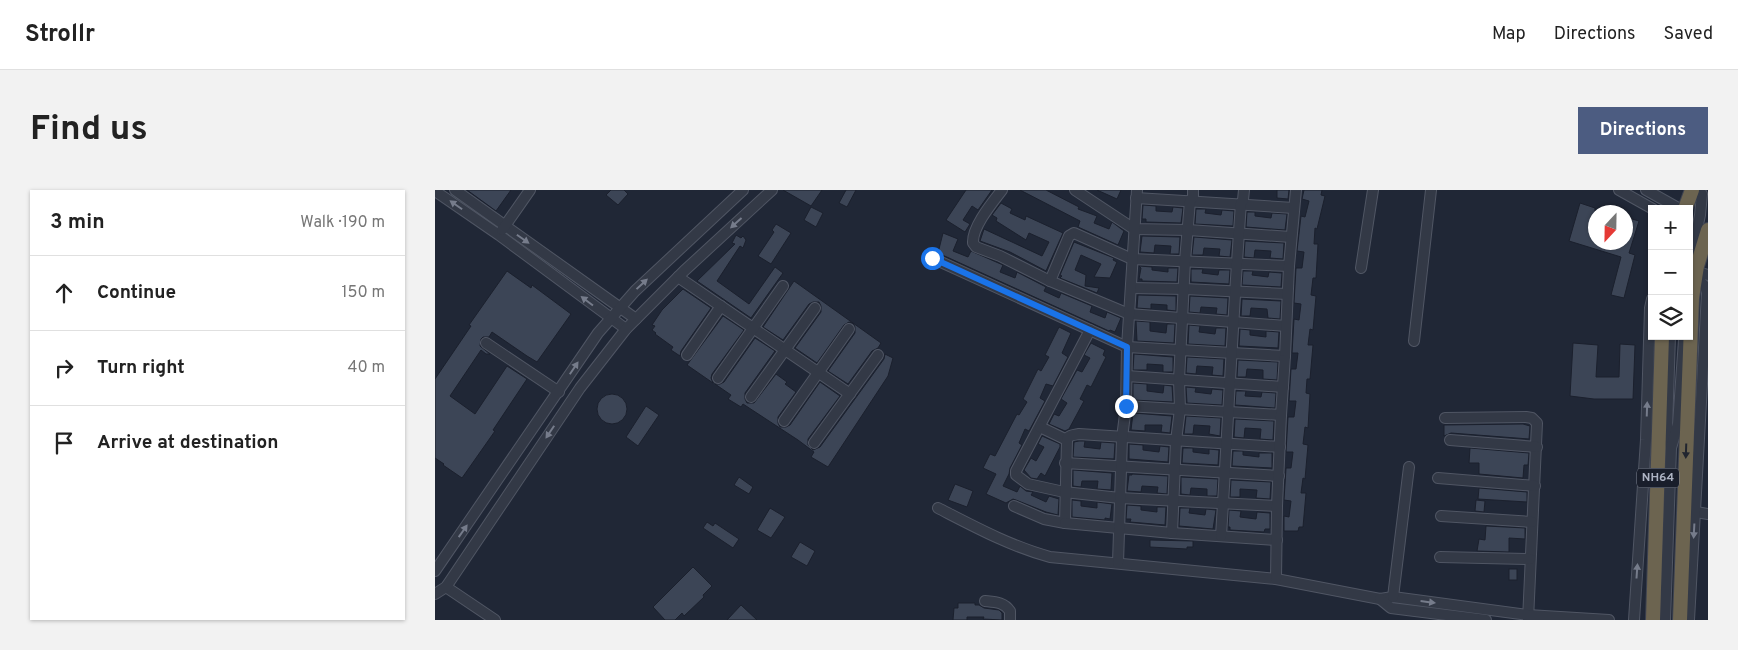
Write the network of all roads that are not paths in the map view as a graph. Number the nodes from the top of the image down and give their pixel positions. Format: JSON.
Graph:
{"nodes":[{"id":1,"x":455,"y":190,"type":"edge"},
{"id":2,"x":530,"y":190,"type":"edge"},
{"id":3,"x":743,"y":190,"type":"edge"},
{"id":4,"x":772,"y":190,"type":"edge"},
{"id":5,"x":1001,"y":190,"type":"edge"},
{"id":6,"x":1075,"y":190,"type":"edge"},
{"id":7,"x":1244,"y":190,"type":"edge"},
{"id":8,"x":1296,"y":190,"type":"edge"},
{"id":9,"x":1373,"y":190,"type":"edge"},
{"id":10,"x":1431,"y":190,"type":"edge"},
{"id":11,"x":1621,"y":190,"type":"edge"},
{"id":12,"x":1646,"y":190,"type":"edge"},
{"id":13,"x":435,"y":191,"type":"edge"},
{"id":14,"x":1699,"y":191,"type":"edge"},
{"id":15,"x":1136,"y":194,"type":"edge"},
{"id":16,"x":1192,"y":195,"type":"edge"},
{"id":17,"x":1241,"y":203,"type":"junction"},
{"id":18,"x":1673,"y":205,"type":"edge"},
{"id":19,"x":1688,"y":205,"type":"edge"},
{"id":20,"x":1648,"y":206,"type":"edge"},
{"id":21,"x":1294,"y":208,"type":"junction"},
{"id":22,"x":1695,"y":214,"type":"edge"},
{"id":23,"x":505,"y":226,"type":"junction"},
{"id":24,"x":1701,"y":228,"type":"edge"},
{"id":25,"x":1134,"y":229,"type":"junction"},
{"id":26,"x":1188,"y":230,"type":"junction"},
{"id":27,"x":1239,"y":233,"type":"junction"},
{"id":28,"x":499,"y":235,"type":"junction"},
{"id":29,"x":1291,"y":237,"type":"junction"},
{"id":30,"x":932,"y":258,"type":"dead end"},
{"id":31,"x":1131,"y":259,"type":"junction"},
{"id":32,"x":1185,"y":261,"type":"junction"},
{"id":33,"x":1237,"y":263,"type":"junction"},
{"id":34,"x":1289,"y":266,"type":"junction"},
{"id":35,"x":1361,"y":268,"type":"dead end"},
{"id":36,"x":1697,"y":273,"type":"edge"},
{"id":37,"x":678,"y":277,"type":"junction"},
{"id":38,"x":1050,"y":281,"type":"junction"},
{"id":39,"x":783,"y":286,"type":"dead end"},
{"id":40,"x":1131,"y":288,"type":"junction"},
{"id":41,"x":1185,"y":289,"type":"junction"},
{"id":42,"x":1234,"y":291,"type":"junction"},
{"id":43,"x":1287,"y":294,"type":"junction"},
{"id":44,"x":721,"y":306,"type":"junction"},
{"id":45,"x":620,"y":307,"type":"junction"},
{"id":46,"x":815,"y":308,"type":"dead end"},
{"id":47,"x":1129,"y":314,"type":"junction"},
{"id":48,"x":610,"y":318,"type":"junction"},
{"id":49,"x":1183,"y":318,"type":"junction"},
{"id":50,"x":636,"y":319,"type":"junction"},
{"id":51,"x":1233,"y":322,"type":"junction"},
{"id":52,"x":1286,"y":326,"type":"junction"},
{"id":53,"x":753,"y":328,"type":"junction"},
{"id":54,"x":849,"y":328,"type":"dead end"},
{"id":55,"x":627,"y":330,"type":"junction"},
{"id":56,"x":1090,"y":330,"type":"junction"},
{"id":57,"x":1649,"y":340,"type":"edge"},
{"id":58,"x":1663,"y":340,"type":"edge"},
{"id":59,"x":1670,"y":340,"type":"edge"},
{"id":60,"x":1684,"y":340,"type":"edge"},
{"id":61,"x":1414,"y":341,"type":"dead end"},
{"id":62,"x":487,"y":343,"type":"dead end"},
{"id":63,"x":1127,"y":347,"type":"junction"},
{"id":64,"x":785,"y":349,"type":"junction"},
{"id":65,"x":1182,"y":349,"type":"junction"},
{"id":66,"x":1231,"y":352,"type":"junction"},
{"id":67,"x":687,"y":354,"type":"dead end"},
{"id":68,"x":878,"y":355,"type":"dead end"},
{"id":69,"x":1285,"y":356,"type":"junction"},
{"id":70,"x":818,"y":373,"type":"junction"},
{"id":71,"x":1127,"y":376,"type":"junction"},
{"id":72,"x":718,"y":378,"type":"dead end"},
{"id":73,"x":1179,"y":380,"type":"junction"},
{"id":74,"x":1230,"y":384,"type":"junction"},
{"id":75,"x":1283,"y":386,"type":"junction"},
{"id":76,"x":559,"y":392,"type":"junction"},
{"id":77,"x":850,"y":394,"type":"junction"},
{"id":78,"x":751,"y":397,"type":"dead end"},
{"id":79,"x":1126,"y":406,"type":"junction"},
{"id":80,"x":1180,"y":409,"type":"junction"},
{"id":81,"x":1229,"y":412,"type":"junction"},
{"id":82,"x":1281,"y":415,"type":"junction"},
{"id":83,"x":1445,"y":418,"type":"dead end"},
{"id":84,"x":785,"y":421,"type":"dead end"},
{"id":85,"x":1041,"y":427,"type":"junction"},
{"id":86,"x":1123,"y":438,"type":"junction"},
{"id":87,"x":1067,"y":440,"type":"junction"},
{"id":88,"x":1450,"y":440,"type":"dead end"},
{"id":89,"x":1176,"y":441,"type":"junction"},
{"id":90,"x":814,"y":443,"type":"dead end"},
{"id":91,"x":1226,"y":444,"type":"junction"},
{"id":92,"x":1537,"y":446,"type":"junction"},
{"id":93,"x":1280,"y":447,"type":"junction"},
{"id":94,"x":1671,"y":448,"type":"junction"},
{"id":95,"x":1065,"y":463,"type":"junction"},
{"id":96,"x":1409,"y":467,"type":"dead end"},
{"id":97,"x":1121,"y":468,"type":"junction"},
{"id":98,"x":1176,"y":471,"type":"junction"},
{"id":99,"x":1224,"y":473,"type":"junction"},
{"id":100,"x":1279,"y":476,"type":"junction"},
{"id":101,"x":1438,"y":478,"type":"dead end"},
{"id":102,"x":1535,"y":486,"type":"junction"},
{"id":103,"x":1065,"y":492,"type":"junction"},
{"id":104,"x":1120,"y":498,"type":"junction"},
{"id":105,"x":1173,"y":501,"type":"junction"},
{"id":106,"x":1223,"y":504,"type":"junction"},
{"id":107,"x":1014,"y":506,"type":"dead end"},
{"id":108,"x":1277,"y":506,"type":"junction"},
{"id":109,"x":938,"y":508,"type":"dead end"},
{"id":110,"x":1695,"y":512,"type":"junction"},
{"id":111,"x":1708,"y":514,"type":"edge"},
{"id":112,"x":1441,"y":516,"type":"dead end"},
{"id":113,"x":1532,"y":522,"type":"junction"},
{"id":114,"x":1065,"y":523,"type":"junction"},
{"id":115,"x":1119,"y":529,"type":"junction"},
{"id":116,"x":1172,"y":533,"type":"junction"},
{"id":117,"x":1221,"y":536,"type":"junction"},
{"id":118,"x":1277,"y":540,"type":"junction"},
{"id":119,"x":1440,"y":557,"type":"dead end"},
{"id":120,"x":1530,"y":559,"type":"junction"},
{"id":121,"x":1118,"y":563,"type":"junction"},
{"id":122,"x":435,"y":571,"type":"edge"},
{"id":123,"x":1277,"y":578,"type":"junction"},
{"id":124,"x":446,"y":586,"type":"junction"},
{"id":125,"x":435,"y":594,"type":"edge"},
{"id":126,"x":1393,"y":597,"type":"junction"},
{"id":127,"x":1380,"y":599,"type":"junction"},
{"id":128,"x":985,"y":600,"type":"dead end"},
{"id":129,"x":1420,"y":616,"type":"edge"},
{"id":130,"x":1528,"y":617,"type":"edge"},
{"id":131,"x":495,"y":620,"type":"edge"},
{"id":132,"x":1010,"y":620,"type":"edge"},
{"id":133,"x":1486,"y":620,"type":"edge"},
{"id":134,"x":1609,"y":620,"type":"edge"},
{"id":135,"x":1634,"y":620,"type":"edge"},
{"id":136,"x":1653,"y":620,"type":"edge"},
{"id":137,"x":1665,"y":620,"type":"edge"},
{"id":138,"x":1680,"y":620,"type":"edge"},
{"id":139,"x":1689,"y":620,"type":"edge"}],
"edges":[{"from":1,"to":23,"type":"street"},
{"from":2,"to":23,"type":"street"},
{"from":45,"to":3,"type":"street","one_way":true},
{"from":4,"to":37,"type":"street","one_way":true},
{"from":5,"to":38,"type":"street"},
{"from":6,"to":25,"type":"street"},
{"from":7,"to":17,"type":"street"},
{"from":8,"to":21,"type":"street"},
{"from":9,"to":35,"type":"street"},
{"from":10,"to":61,"type":"street"},
{"from":11,"to":20,"type":"street"},
{"from":12,"to":18,"type":"street"},
{"from":28,"to":13,"type":"street","one_way":true},
{"from":14,"to":19,"type":"highway"},
{"from":14,"to":22,"type":"street"},
{"from":15,"to":16,"type":"street"},
{"from":15,"to":25,"type":"street"},
{"from":16,"to":17,"type":"street"},
{"from":16,"to":26,"type":"street"},
{"from":17,"to":21,"type":"street"},
{"from":17,"to":27,"type":"street"},
{"from":21,"to":29,"type":"street"},
{"from":22,"to":24,"type":"street"},
{"from":23,"to":28,"type":"street"},
{"from":23,"to":45,"type":"street","one_way":true},
{"from":24,"to":36,"type":"highway","number":"NH64"},
{"from":25,"to":26,"type":"street"},
{"from":25,"to":31,"type":"street"},
{"from":26,"to":27,"type":"street"},
{"from":26,"to":32,"type":"street"},
{"from":27,"to":29,"type":"street"},
{"from":27,"to":33,"type":"street"},
{"from":48,"to":28,"type":"street","one_way":true},
{"from":29,"to":34,"type":"street"},
{"from":30,"to":56,"type":"street"},
{"from":31,"to":32,"type":"street"},
{"from":31,"to":38,"type":"street"},
{"from":31,"to":40,"type":"street"},
{"from":32,"to":33,"type":"street"},
{"from":32,"to":41,"type":"street"},
{"from":33,"to":34,"type":"street"},
{"from":33,"to":42,"type":"street"},
{"from":34,"to":43,"type":"street"},
{"from":36,"to":110,"type":"street"},
{"from":36,"to":138,"type":"highway","number":"NH64","one_way":true},
{"from":37,"to":44,"type":"street"},
{"from":37,"to":50,"type":"street"},
{"from":38,"to":47,"type":"street"},
{"from":39,"to":53,"type":"street"},
{"from":40,"to":41,"type":"street"},
{"from":40,"to":47,"type":"street"},
{"from":41,"to":42,"type":"street"},
{"from":41,"to":49,"type":"street"},
{"from":42,"to":43,"type":"street"},
{"from":42,"to":51,"type":"street"},
{"from":43,"to":52,"type":"street"},
{"from":44,"to":53,"type":"street"},
{"from":44,"to":67,"type":"street"},
{"from":45,"to":48,"type":"street"},
{"from":45,"to":50,"type":"street"},
{"from":46,"to":64,"type":"street"},
{"from":47,"to":49,"type":"street"},
{"from":47,"to":63,"type":"street"},
{"from":48,"to":55,"type":"street"},
{"from":76,"to":48,"type":"street","one_way":true},
{"from":49,"to":51,"type":"street"},
{"from":49,"to":65,"type":"street"},
{"from":50,"to":55,"type":"street"},
{"from":51,"to":52,"type":"street"},
{"from":51,"to":66,"type":"street"},
{"from":52,"to":69,"type":"street"},
{"from":53,"to":64,"type":"street"},
{"from":53,"to":72,"type":"street"},
{"from":54,"to":70,"type":"street"},
{"from":55,"to":124,"type":"street","one_way":true},
{"from":56,"to":63,"type":"street"},
{"from":56,"to":85,"type":"street"},
{"from":135,"to":57,"type":"street","one_way":true},
{"from":58,"to":136,"type":"highway","number":"NH64"},
{"from":59,"to":94,"type":"street"},
{"from":60,"to":94,"type":"street"},
{"from":62,"to":76,"type":"street"},
{"from":63,"to":65,"type":"street"},
{"from":63,"to":71,"type":"street"},
{"from":64,"to":70,"type":"street"},
{"from":64,"to":78,"type":"street"},
{"from":65,"to":66,"type":"street"},
{"from":65,"to":73,"type":"street"},
{"from":66,"to":69,"type":"street"},
{"from":66,"to":74,"type":"street"},
{"from":68,"to":77,"type":"street"},
{"from":69,"to":75,"type":"street"},
{"from":70,"to":77,"type":"street"},
{"from":70,"to":84,"type":"street"},
{"from":71,"to":73,"type":"street"},
{"from":71,"to":79,"type":"street"},
{"from":73,"to":74,"type":"street"},
{"from":73,"to":80,"type":"street"},
{"from":74,"to":75,"type":"street"},
{"from":74,"to":81,"type":"street"},
{"from":75,"to":82,"type":"street"},
{"from":122,"to":76,"type":"street","one_way":true},
{"from":77,"to":90,"type":"street"},
{"from":79,"to":80,"type":"street"},
{"from":79,"to":86,"type":"street"},
{"from":80,"to":81,"type":"street"},
{"from":80,"to":89,"type":"street"},
{"from":81,"to":82,"type":"street"},
{"from":81,"to":91,"type":"street"},
{"from":82,"to":93,"type":"street"},
{"from":83,"to":92,"type":"street"},
{"from":85,"to":87,"type":"street"},
{"from":85,"to":103,"type":"street"},
{"from":86,"to":87,"type":"street"},
{"from":86,"to":89,"type":"street"},
{"from":86,"to":97,"type":"street"},
{"from":87,"to":95,"type":"street"},
{"from":88,"to":92,"type":"street"},
{"from":89,"to":91,"type":"street"},
{"from":89,"to":98,"type":"street"},
{"from":91,"to":93,"type":"street"},
{"from":91,"to":99,"type":"street"},
{"from":92,"to":102,"type":"street"},
{"from":93,"to":100,"type":"street"},
{"from":94,"to":137,"type":"street"},
{"from":95,"to":97,"type":"street"},
{"from":95,"to":103,"type":"street"},
{"from":96,"to":126,"type":"street"},
{"from":97,"to":98,"type":"street"},
{"from":97,"to":104,"type":"street"},
{"from":98,"to":99,"type":"street"},
{"from":98,"to":105,"type":"street"},
{"from":99,"to":100,"type":"street"},
{"from":99,"to":106,"type":"street"},
{"from":100,"to":108,"type":"street"},
{"from":101,"to":102,"type":"street"},
{"from":102,"to":113,"type":"street"},
{"from":103,"to":104,"type":"street"},
{"from":103,"to":114,"type":"street"},
{"from":104,"to":105,"type":"street"},
{"from":104,"to":115,"type":"street"},
{"from":105,"to":106,"type":"street"},
{"from":105,"to":116,"type":"street"},
{"from":106,"to":108,"type":"street"},
{"from":106,"to":117,"type":"street"},
{"from":107,"to":114,"type":"street"},
{"from":108,"to":118,"type":"street"},
{"from":109,"to":121,"type":"street"},
{"from":110,"to":111,"type":"street"},
{"from":110,"to":139,"type":"street","one_way":true},
{"from":112,"to":113,"type":"street"},
{"from":113,"to":120,"type":"street"},
{"from":114,"to":115,"type":"street"},
{"from":115,"to":116,"type":"street"},
{"from":115,"to":121,"type":"street"},
{"from":116,"to":117,"type":"street"},
{"from":117,"to":118,"type":"street"},
{"from":118,"to":123,"type":"street"},
{"from":119,"to":120,"type":"street"},
{"from":120,"to":130,"type":"street"},
{"from":121,"to":123,"type":"street"},
{"from":123,"to":127,"type":"street"},
{"from":124,"to":125,"type":"street"},
{"from":124,"to":131,"type":"street"},
{"from":126,"to":127,"type":"street"},
{"from":126,"to":130,"type":"street","one_way":true},
{"from":127,"to":129,"type":"street"},
{"from":128,"to":132,"type":"street"},
{"from":129,"to":133,"type":"street"},
{"from":130,"to":134,"type":"street"}]}
